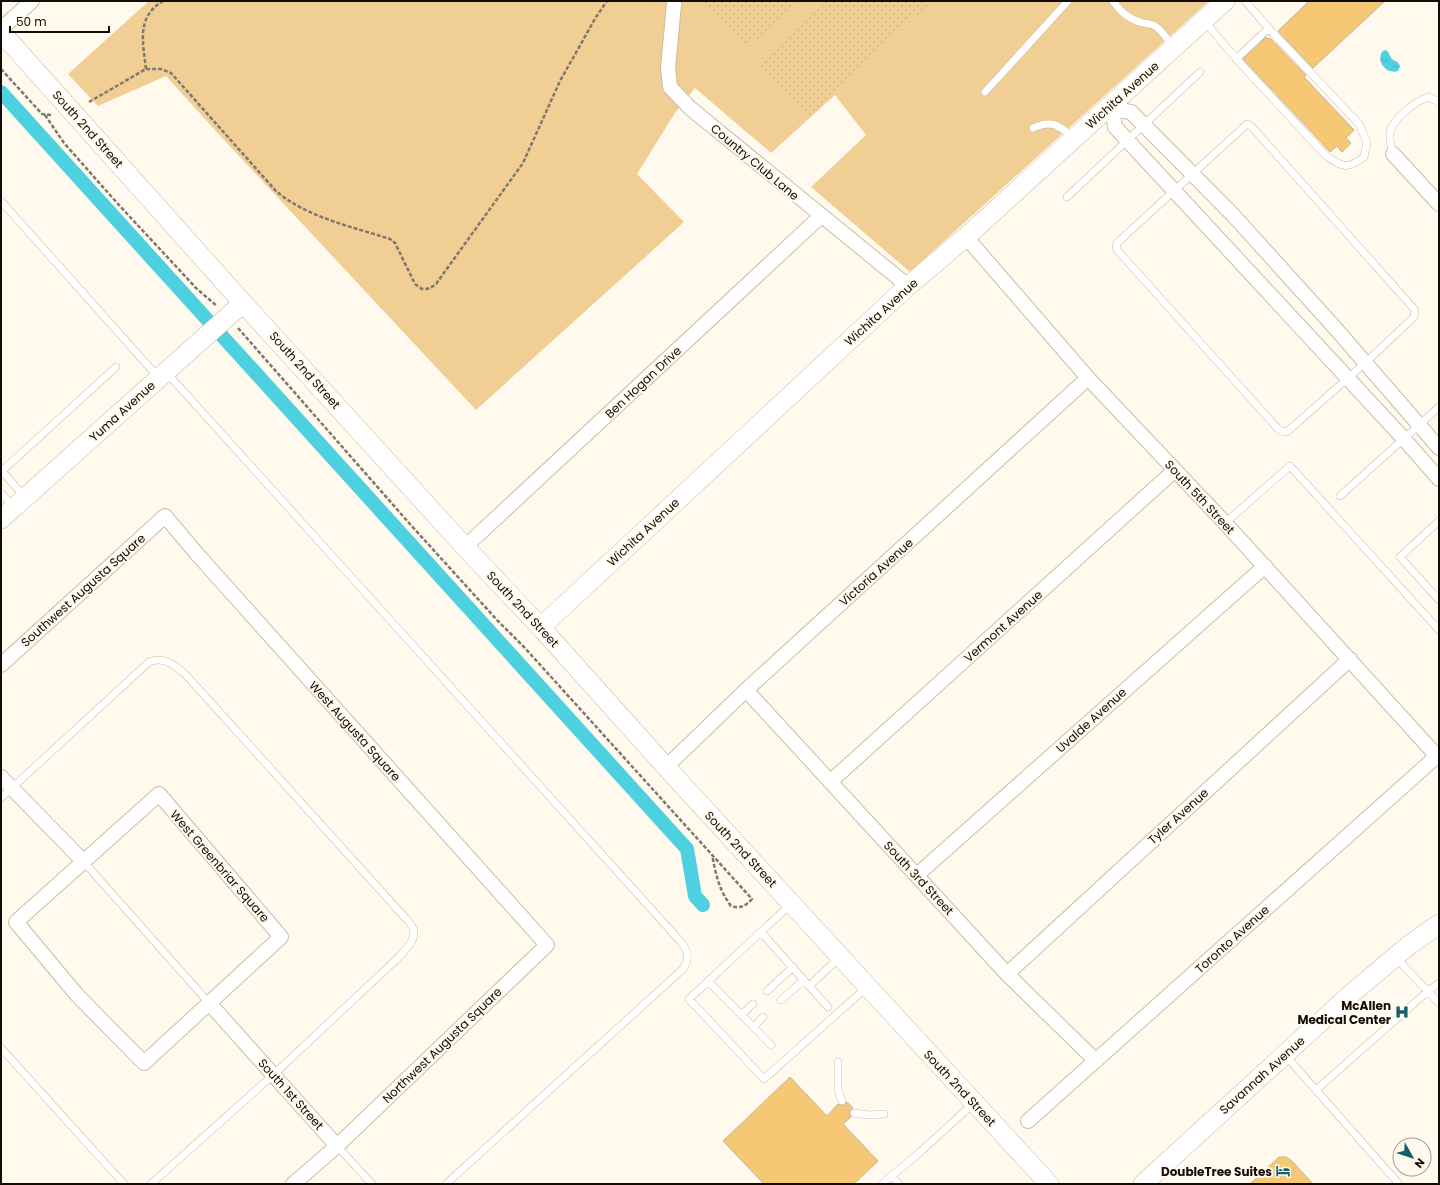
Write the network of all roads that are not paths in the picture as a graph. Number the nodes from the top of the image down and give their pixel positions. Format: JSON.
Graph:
{"nodes":[{"id":1,"x":32,"y":1,"type":"edge"},
{"id":2,"x":1068,"y":1,"type":"edge"},
{"id":3,"x":1114,"y":1,"type":"edge"},
{"id":4,"x":1225,"y":1,"type":"edge"},
{"id":5,"x":1245,"y":1,"type":"edge"},
{"id":6,"x":674,"y":4,"type":"dead end"},
{"id":7,"x":1203,"y":21,"type":"junction"},
{"id":8,"x":1269,"y":28,"type":"junction"},
{"id":9,"x":1,"y":30,"type":"edge"},
{"id":10,"x":1173,"y":48,"type":"junction"},
{"id":11,"x":1236,"y":59,"type":"junction"},
{"id":12,"x":1200,"y":72,"type":"dead end"},
{"id":13,"x":985,"y":92,"type":"dead end"},
{"id":14,"x":1439,"y":102,"type":"edge"},
{"id":15,"x":1144,"y":126,"type":"junction"},
{"id":16,"x":1033,"y":128,"type":"dead end"},
{"id":17,"x":1074,"y":138,"type":"junction"},
{"id":18,"x":1127,"y":141,"type":"junction"},
{"id":19,"x":1393,"y":154,"type":"joint"},
{"id":20,"x":1193,"y":174,"type":"junction"},
{"id":21,"x":1174,"y":190,"type":"junction"},
{"id":22,"x":1067,"y":197,"type":"dead end"},
{"id":23,"x":1,"y":201,"type":"edge"},
{"id":24,"x":1439,"y":204,"type":"edge"},
{"id":25,"x":820,"y":216,"type":"junction"},
{"id":26,"x":966,"y":237,"type":"junction"},
{"id":27,"x":908,"y":286,"type":"junction"},
{"id":28,"x":243,"y":303,"type":"junction"},
{"id":29,"x":1366,"y":363,"type":"junction"},
{"id":30,"x":116,"y":366,"type":"dead end"},
{"id":31,"x":162,"y":375,"type":"junction"},
{"id":32,"x":1088,"y":378,"type":"junction"},
{"id":33,"x":1348,"y":378,"type":"junction"},
{"id":34,"x":1439,"y":407,"type":"edge"},
{"id":35,"x":1420,"y":425,"type":"junction"},
{"id":36,"x":1404,"y":439,"type":"junction"},
{"id":37,"x":1439,"y":448,"type":"edge"},
{"id":38,"x":1175,"y":470,"type":"junction"},
{"id":39,"x":2,"y":471,"type":"edge"},
{"id":40,"x":1439,"y":479,"type":"edge"},
{"id":41,"x":1,"y":493,"type":"edge"},
{"id":42,"x":1340,"y":496,"type":"dead end"},
{"id":43,"x":13,"y":508,"type":"edge"},
{"id":44,"x":165,"y":516,"type":"joint"},
{"id":45,"x":1439,"y":521,"type":"edge"},
{"id":46,"x":1225,"y":523,"type":"junction"},
{"id":47,"x":465,"y":547,"type":"junction"},
{"id":48,"x":1265,"y":566,"type":"junction"},
{"id":49,"x":1439,"y":600,"type":"edge"},
{"id":50,"x":540,"y":627,"type":"junction"},
{"id":51,"x":1439,"y":630,"type":"edge"},
{"id":52,"x":1350,"y":659,"type":"junction"},
{"id":53,"x":1,"y":665,"type":"edge"},
{"id":54,"x":746,"y":690,"type":"junction"},
{"id":55,"x":1438,"y":757,"type":"edge"},
{"id":56,"x":666,"y":767,"type":"junction"},
{"id":57,"x":1,"y":777,"type":"edge"},
{"id":58,"x":830,"y":782,"type":"junction"},
{"id":59,"x":12,"y":789,"type":"junction"},
{"id":60,"x":1,"y":798,"type":"edge"},
{"id":61,"x":83,"y":861,"type":"junction"},
{"id":62,"x":917,"y":874,"type":"junction"},
{"id":63,"x":791,"y":904,"type":"junction"},
{"id":64,"x":1439,"y":924,"type":"edge"},
{"id":65,"x":761,"y":932,"type":"junction"},
{"id":66,"x":546,"y":945,"type":"joint"},
{"id":67,"x":840,"y":957,"type":"junction"},
{"id":68,"x":1395,"y":957,"type":"junction"},
{"id":69,"x":793,"y":967,"type":"junction"},
{"id":70,"x":1007,"y":974,"type":"junction"},
{"id":71,"x":804,"y":980,"type":"junction"},
{"id":72,"x":708,"y":981,"type":"junction"},
{"id":73,"x":1439,"y":983,"type":"edge"},
{"id":74,"x":809,"y":986,"type":"junction"},
{"id":75,"x":868,"y":987,"type":"junction"},
{"id":76,"x":767,"y":991,"type":"dead end"},
{"id":77,"x":1428,"y":991,"type":"junction"},
{"id":78,"x":781,"y":1000,"type":"dead end"},
{"id":79,"x":1439,"y":1003,"type":"edge"},
{"id":80,"x":210,"y":1004,"type":"junction"},
{"id":81,"x":753,"y":1004,"type":"dead end"},
{"id":82,"x":828,"y":1007,"type":"dead end"},
{"id":83,"x":741,"y":1015,"type":"junction"},
{"id":84,"x":763,"y":1017,"type":"dead end"},
{"id":85,"x":754,"y":1027,"type":"junction"},
{"id":86,"x":770,"y":1044,"type":"dead end"},
{"id":87,"x":1,"y":1048,"type":"edge"},
{"id":88,"x":1285,"y":1054,"type":"junction"},
{"id":89,"x":838,"y":1062,"type":"dead end"},
{"id":90,"x":1096,"y":1062,"type":"junction"},
{"id":91,"x":273,"y":1075,"type":"junction"},
{"id":92,"x":1316,"y":1090,"type":"junction"},
{"id":93,"x":842,"y":1101,"type":"dead end"},
{"id":94,"x":974,"y":1102,"type":"junction"},
{"id":95,"x":854,"y":1113,"type":"dead end"},
{"id":96,"x":884,"y":1114,"type":"dead end"},
{"id":97,"x":1028,"y":1121,"type":"dead end"},
{"id":98,"x":337,"y":1146,"type":"junction"},
{"id":99,"x":892,"y":1176,"type":"junction"},
{"id":100,"x":124,"y":1184,"type":"edge"},
{"id":101,"x":151,"y":1184,"type":"edge"},
{"id":102,"x":293,"y":1184,"type":"edge"},
{"id":103,"x":372,"y":1184,"type":"edge"},
{"id":104,"x":446,"y":1184,"type":"edge"},
{"id":105,"x":882,"y":1184,"type":"edge"},
{"id":106,"x":899,"y":1184,"type":"edge"},
{"id":107,"x":1049,"y":1184,"type":"edge"},
{"id":108,"x":1143,"y":1184,"type":"edge"},
{"id":109,"x":1399,"y":1184,"type":"edge"}],
"edges":[{"from":1,"to":9,"type":"street"},
{"from":2,"to":13,"type":"lane"},
{"from":3,"to":10,"type":"lane"},
{"from":4,"to":7,"type":"main road","name":"Wichita Avenue"},
{"from":5,"to":8,"type":"lane"},
{"from":6,"to":25,"type":"street","name":"Country Club Lane"},
{"from":7,"to":10,"type":"main road","name":"Wichita Avenue"},
{"from":7,"to":11,"type":"lane"},
{"from":8,"to":11,"type":"lane"},
{"from":8,"to":11,"type":"lane"},
{"from":9,"to":28,"type":"main road","name":"South 2nd Street"},
{"from":10,"to":17,"type":"main road","name":"Wichita Avenue"},
{"from":12,"to":15,"type":"lane"},
{"from":14,"to":19,"type":"lane"},
{"from":15,"to":18,"type":"lane"},
{"from":15,"to":18,"type":"street"},
{"from":15,"to":20,"type":"street"},
{"from":16,"to":17,"type":"lane"},
{"from":17,"to":26,"type":"main road","name":"Wichita Avenue"},
{"from":18,"to":21,"type":"street"},
{"from":18,"to":22,"type":"lane"},
{"from":19,"to":24,"type":"street"},
{"from":20,"to":21,"type":"lane"},
{"from":20,"to":29,"type":"street"},
{"from":20,"to":29,"type":"lane"},
{"from":21,"to":33,"type":"street"},
{"from":21,"to":33,"type":"lane"},
{"from":23,"to":31,"type":"lane"},
{"from":25,"to":27,"type":"street","name":"Country Club Lane"},
{"from":25,"to":47,"type":"street","name":"Ben Hogan Drive"},
{"from":26,"to":27,"type":"main road","name":"Wichita Avenue"},
{"from":26,"to":32,"type":"street","name":"South 5th Street"},
{"from":27,"to":50,"type":"main road","name":"Wichita Avenue"},
{"from":28,"to":31,"type":"main road","name":"Yuma Avenue"},
{"from":28,"to":47,"type":"main road","name":"South 2nd Street"},
{"from":29,"to":33,"type":"lane"},
{"from":29,"to":35,"type":"street"},
{"from":30,"to":39,"type":"lane"},
{"from":31,"to":43,"type":"main road","name":"Yuma Avenue"},
{"from":31,"to":104,"type":"lane"},
{"from":32,"to":38,"type":"street","name":"South 5th Street"},
{"from":32,"to":54,"type":"street","name":"Victoria Avenue"},
{"from":33,"to":36,"type":"street"},
{"from":34,"to":35,"type":"lane"},
{"from":35,"to":36,"type":"lane"},
{"from":35,"to":37,"type":"street"},
{"from":36,"to":40,"type":"street"},
{"from":36,"to":42,"type":"lane"},
{"from":38,"to":46,"type":"street","name":"South 5th Street"},
{"from":38,"to":58,"type":"street","name":"Vermont Avenue"},
{"from":39,"to":43,"type":"lane"},
{"from":41,"to":43,"type":"lane"},
{"from":44,"to":53,"type":"street","name":"Southwest Augusta Square"},
{"from":44,"to":66,"type":"street","name":"West Augusta Square"},
{"from":45,"to":49,"type":"lane"},
{"from":46,"to":48,"type":"street","name":"South 5th Street"},
{"from":46,"to":51,"type":"lane"},
{"from":47,"to":50,"type":"main road","name":"South 2nd Street"},
{"from":48,"to":52,"type":"street","name":"South 5th Street"},
{"from":48,"to":62,"type":"street","name":"Uvalde Avenue"},
{"from":50,"to":56,"type":"main road","name":"South 2nd Street"},
{"from":52,"to":55,"type":"street","name":"South 5th Street"},
{"from":52,"to":70,"type":"street","name":"Tyler Avenue"},
{"from":54,"to":56,"type":"street","name":"Victoria Avenue"},
{"from":54,"to":58,"type":"street","name":"South 3rd Street"},
{"from":55,"to":90,"type":"street","name":"Toronto Avenue"},
{"from":56,"to":63,"type":"main road","name":"South 2nd Street"},
{"from":57,"to":59,"type":"street"},
{"from":58,"to":62,"type":"street","name":"South 3rd Street"},
{"from":59,"to":60,"type":"lane"},
{"from":59,"to":61,"type":"street"},
{"from":59,"to":91,"type":"lane"},
{"from":61,"to":80,"type":"lane"},
{"from":61,"to":80,"type":"street"},
{"from":61,"to":80,"type":"street","name":"West Greenbriar Square"},
{"from":62,"to":70,"type":"street","name":"South 3rd Street"},
{"from":63,"to":65,"type":"lane"},
{"from":63,"to":67,"type":"main road","name":"South 2nd Street"},
{"from":64,"to":68,"type":"main road","name":"Savannah Avenue"},
{"from":65,"to":69,"type":"lane"},
{"from":65,"to":72,"type":"lane"},
{"from":66,"to":98,"type":"street","name":"Northwest Augusta Square"},
{"from":67,"to":74,"type":"lane"},
{"from":67,"to":75,"type":"main road","name":"South 2nd Street"},
{"from":68,"to":77,"type":"lane"},
{"from":68,"to":88,"type":"main road","name":"Savannah Avenue"},
{"from":69,"to":71,"type":"lane"},
{"from":69,"to":76,"type":"lane"},
{"from":70,"to":90,"type":"street","name":"South 3rd Street"},
{"from":71,"to":74,"type":"lane"},
{"from":71,"to":78,"type":"lane"},
{"from":72,"to":75,"type":"lane"},
{"from":72,"to":83,"type":"lane"},
{"from":73,"to":77,"type":"lane"},
{"from":74,"to":82,"type":"lane"},
{"from":75,"to":94,"type":"main road","name":"South 2nd Street"},
{"from":77,"to":79,"type":"lane"},
{"from":77,"to":92,"type":"lane"},
{"from":80,"to":91,"type":"street","name":"South 1st Street"},
{"from":81,"to":83,"type":"lane"},
{"from":83,"to":85,"type":"lane"},
{"from":84,"to":85,"type":"lane"},
{"from":85,"to":86,"type":"lane"},
{"from":87,"to":100,"type":"lane"},
{"from":88,"to":92,"type":"lane"},
{"from":88,"to":108,"type":"main road","name":"Savannah Avenue"},
{"from":89,"to":93,"type":"lane"},
{"from":90,"to":97,"type":"street","name":"Toronto Avenue"},
{"from":91,"to":98,"type":"street","name":"South 1st Street"},
{"from":91,"to":101,"type":"lane"},
{"from":92,"to":109,"type":"lane"},
{"from":94,"to":99,"type":"lane"},
{"from":94,"to":107,"type":"main road","name":"South 2nd Street"},
{"from":95,"to":96,"type":"lane"},
{"from":98,"to":102,"type":"street","name":"Northwest Augusta Square"},
{"from":98,"to":103,"type":"lane","name":"South 1st Street"},
{"from":99,"to":105,"type":"lane"},
{"from":99,"to":106,"type":"lane"}]}
